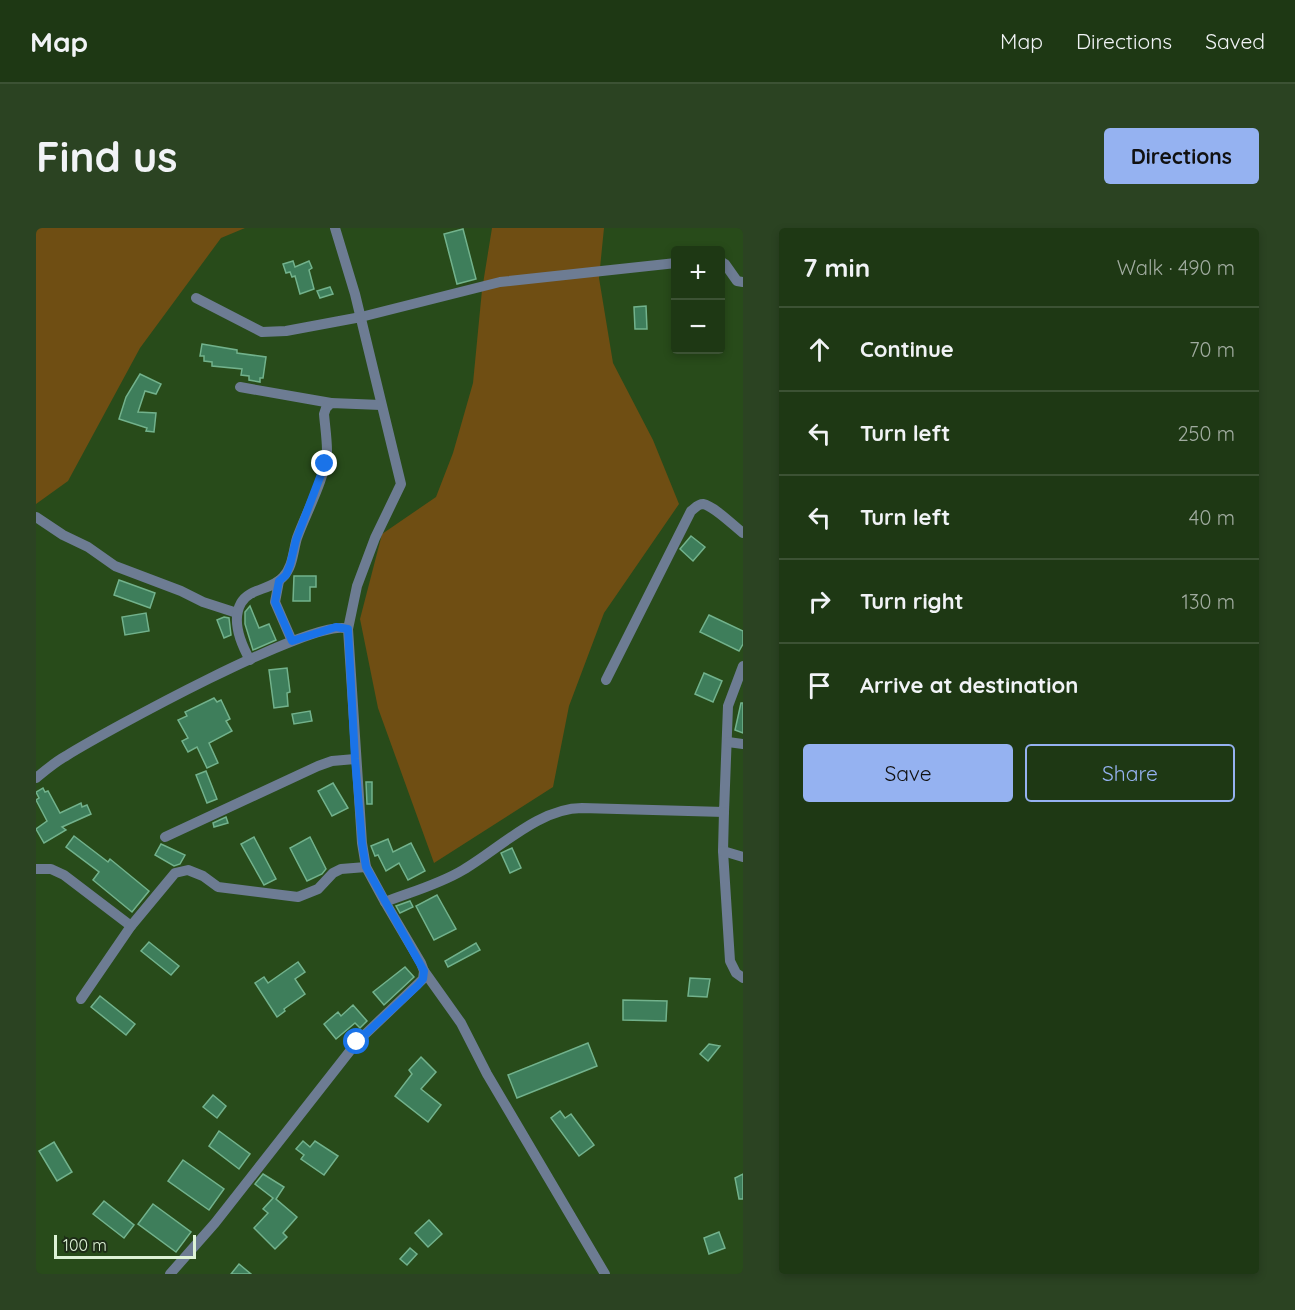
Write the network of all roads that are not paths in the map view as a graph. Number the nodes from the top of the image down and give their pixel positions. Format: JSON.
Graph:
{"nodes":[{"id":1,"x":335,"y":228,"type":"edge"},
{"id":2,"x":671,"y":263,"type":"edge"},
{"id":3,"x":725,"y":264,"type":"edge"},
{"id":4,"x":743,"y":282,"type":"edge"},
{"id":5,"x":196,"y":298,"type":"dead end"},
{"id":6,"x":361,"y":317,"type":"junction"},
{"id":7,"x":240,"y":387,"type":"dead end"},
{"id":8,"x":332,"y":403,"type":"junction"},
{"id":9,"x":381,"y":405,"type":"junction"},
{"id":10,"x":36,"y":517,"type":"edge"},
{"id":11,"x":743,"y":533,"type":"edge"},
{"id":12,"x":279,"y":581,"type":"junction"},
{"id":13,"x":237,"y":613,"type":"junction"},
{"id":14,"x":348,"y":629,"type":"junction"},
{"id":15,"x":292,"y":641,"type":"junction"},
{"id":16,"x":250,"y":660,"type":"junction"},
{"id":17,"x":743,"y":666,"type":"edge"},
{"id":18,"x":606,"y":680,"type":"dead end"},
{"id":19,"x":728,"y":742,"type":"junction"},
{"id":20,"x":743,"y":744,"type":"edge"},
{"id":21,"x":355,"y":759,"type":"junction"},
{"id":22,"x":36,"y":778,"type":"edge"},
{"id":23,"x":724,"y":812,"type":"junction"},
{"id":24,"x":165,"y":837,"type":"dead end"},
{"id":25,"x":723,"y":851,"type":"junction"},
{"id":26,"x":743,"y":857,"type":"edge"},
{"id":27,"x":366,"y":867,"type":"junction"},
{"id":28,"x":36,"y":869,"type":"edge"},
{"id":29,"x":385,"y":902,"type":"junction"},
{"id":30,"x":131,"y":926,"type":"junction"},
{"id":31,"x":424,"y":971,"type":"junction"},
{"id":32,"x":743,"y":978,"type":"edge"},
{"id":33,"x":81,"y":999,"type":"dead end"},
{"id":34,"x":170,"y":1274,"type":"edge"},
{"id":35,"x":605,"y":1274,"type":"edge"}],
"edges":[{"from":1,"to":6,"type":"street"},
{"from":2,"to":6,"type":"street"},
{"from":3,"to":4,"type":"street"},
{"from":5,"to":6,"type":"street"},
{"from":6,"to":9,"type":"street"},
{"from":7,"to":8,"type":"street"},
{"from":8,"to":9,"type":"street"},
{"from":8,"to":12,"type":"street"},
{"from":9,"to":14,"type":"street"},
{"from":10,"to":13,"type":"street"},
{"from":11,"to":18,"type":"street"},
{"from":12,"to":13,"type":"street"},
{"from":12,"to":15,"type":"street"},
{"from":13,"to":16,"type":"street"},
{"from":14,"to":15,"type":"street"},
{"from":14,"to":21,"type":"street"},
{"from":15,"to":16,"type":"street"},
{"from":16,"to":22,"type":"street"},
{"from":17,"to":19,"type":"street"},
{"from":19,"to":20,"type":"street"},
{"from":19,"to":23,"type":"street"},
{"from":21,"to":24,"type":"street"},
{"from":21,"to":27,"type":"street"},
{"from":23,"to":25,"type":"street"},
{"from":23,"to":29,"type":"street"},
{"from":25,"to":26,"type":"street"},
{"from":25,"to":32,"type":"street"},
{"from":27,"to":29,"type":"street"},
{"from":27,"to":30,"type":"street"},
{"from":28,"to":30,"type":"street"},
{"from":29,"to":31,"type":"street"},
{"from":30,"to":33,"type":"street"},
{"from":31,"to":34,"type":"street"},
{"from":31,"to":35,"type":"street"}]}
